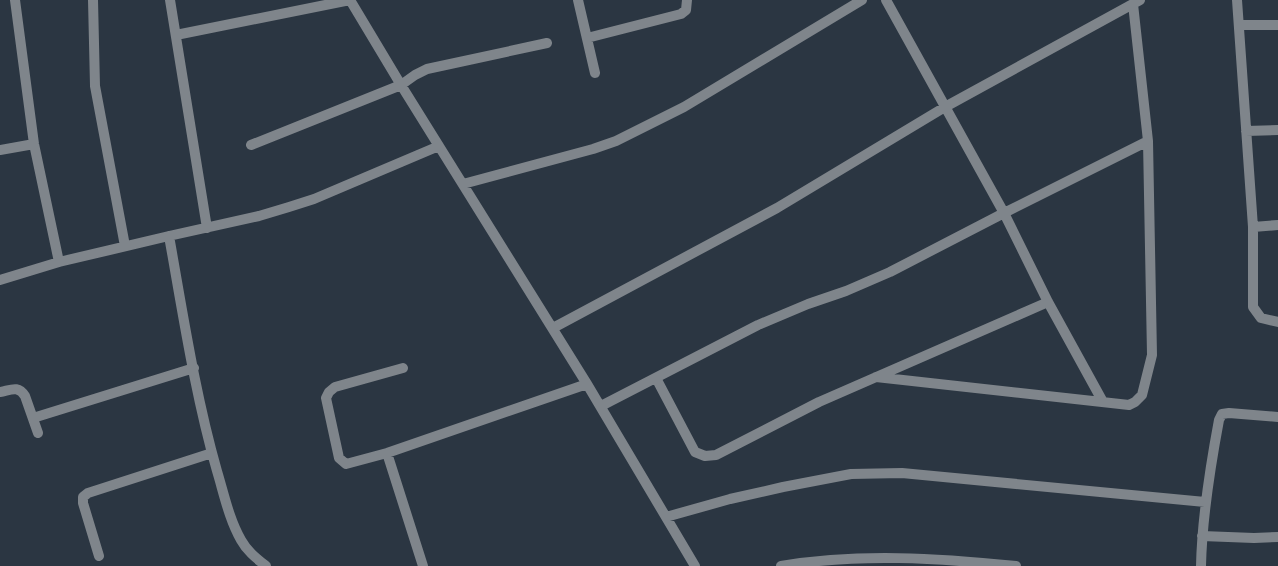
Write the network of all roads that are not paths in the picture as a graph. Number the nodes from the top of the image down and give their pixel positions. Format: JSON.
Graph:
{"nodes":[{"id":1,"x":15,"y":0,"type":"edge"},
{"id":2,"x":93,"y":0,"type":"edge"},
{"id":3,"x":170,"y":0,"type":"edge"},
{"id":4,"x":350,"y":0,"type":"edge"},
{"id":5,"x":578,"y":0,"type":"edge"},
{"id":6,"x":687,"y":0,"type":"edge"},
{"id":7,"x":862,"y":0,"type":"edge"},
{"id":8,"x":886,"y":0,"type":"edge"},
{"id":9,"x":1237,"y":0,"type":"edge"},
{"id":10,"x":1136,"y":2,"type":"edge"},
{"id":11,"x":1239,"y":25,"type":"junction"},
{"id":12,"x":1278,"y":25,"type":"edge"},
{"id":13,"x":176,"y":35,"type":"junction"},
{"id":14,"x":587,"y":38,"type":"junction"},
{"id":15,"x":546,"y":43,"type":"dead end"},
{"id":16,"x":595,"y":73,"type":"dead end"},
{"id":17,"x":401,"y":85,"type":"junction"},
{"id":18,"x":945,"y":107,"type":"junction"},
{"id":19,"x":1278,"y":130,"type":"edge"},
{"id":20,"x":1246,"y":132,"type":"junction"},
{"id":21,"x":1148,"y":141,"type":"junction"},
{"id":22,"x":34,"y":144,"type":"junction"},
{"id":23,"x":251,"y":145,"type":"dead end"},
{"id":24,"x":439,"y":146,"type":"junction"},
{"id":25,"x":0,"y":150,"type":"edge"},
{"id":26,"x":463,"y":184,"type":"junction"},
{"id":27,"x":1004,"y":213,"type":"junction"},
{"id":28,"x":1278,"y":226,"type":"edge"},
{"id":29,"x":1253,"y":227,"type":"junction"},
{"id":30,"x":207,"y":228,"type":"junction"},
{"id":31,"x":169,"y":236,"type":"junction"},
{"id":32,"x":125,"y":246,"type":"junction"},
{"id":33,"x":59,"y":262,"type":"junction"},
{"id":34,"x":0,"y":280,"type":"edge"},
{"id":35,"x":1048,"y":302,"type":"junction"},
{"id":36,"x":1278,"y":322,"type":"edge"},
{"id":37,"x":553,"y":328,"type":"junction"},
{"id":38,"x":194,"y":368,"type":"junction"},
{"id":39,"x":403,"y":368,"type":"dead end"},
{"id":40,"x":876,"y":377,"type":"junction"},
{"id":41,"x":656,"y":378,"type":"junction"},
{"id":42,"x":587,"y":384,"type":"junction"},
{"id":43,"x":0,"y":392,"type":"edge"},
{"id":44,"x":1103,"y":402,"type":"junction"},
{"id":45,"x":601,"y":406,"type":"junction"},
{"id":46,"x":1278,"y":417,"type":"edge"},
{"id":47,"x":33,"y":418,"type":"junction"},
{"id":48,"x":38,"y":433,"type":"dead end"},
{"id":49,"x":212,"y":453,"type":"junction"},
{"id":50,"x":387,"y":453,"type":"junction"},
{"id":51,"x":1205,"y":502,"type":"junction"},
{"id":52,"x":666,"y":517,"type":"junction"},
{"id":53,"x":1202,"y":536,"type":"junction"},
{"id":54,"x":1278,"y":537,"type":"edge"},
{"id":55,"x":99,"y":556,"type":"dead end"},
{"id":56,"x":266,"y":566,"type":"edge"},
{"id":57,"x":423,"y":566,"type":"edge"},
{"id":58,"x":695,"y":566,"type":"edge"},
{"id":59,"x":780,"y":566,"type":"edge"},
{"id":60,"x":1016,"y":566,"type":"edge"},
{"id":61,"x":1201,"y":566,"type":"edge"}],
"edges":[{"from":1,"to":22,"type":"street"},
{"from":2,"to":32,"type":"street"},
{"from":3,"to":13,"type":"street"},
{"from":4,"to":13,"type":"street"},
{"from":4,"to":17,"type":"street"},
{"from":5,"to":14,"type":"street"},
{"from":6,"to":14,"type":"street"},
{"from":7,"to":26,"type":"street"},
{"from":8,"to":18,"type":"street"},
{"from":9,"to":11,"type":"street"},
{"from":10,"to":18,"type":"street"},
{"from":10,"to":21,"type":"street"},
{"from":11,"to":12,"type":"street"},
{"from":11,"to":20,"type":"street"},
{"from":13,"to":30,"type":"street"},
{"from":14,"to":16,"type":"street"},
{"from":15,"to":17,"type":"street"},
{"from":17,"to":23,"type":"street"},
{"from":17,"to":24,"type":"street"},
{"from":18,"to":27,"type":"street"},
{"from":18,"to":37,"type":"street"},
{"from":19,"to":20,"type":"street"},
{"from":20,"to":29,"type":"street"},
{"from":21,"to":27,"type":"street"},
{"from":21,"to":44,"type":"street"},
{"from":22,"to":25,"type":"street"},
{"from":22,"to":33,"type":"street"},
{"from":24,"to":26,"type":"street"},
{"from":24,"to":30,"type":"street"},
{"from":26,"to":37,"type":"street"},
{"from":27,"to":35,"type":"street"},
{"from":27,"to":41,"type":"street"},
{"from":28,"to":29,"type":"street"},
{"from":29,"to":36,"type":"street"},
{"from":30,"to":31,"type":"street"},
{"from":31,"to":32,"type":"street"},
{"from":31,"to":38,"type":"street"},
{"from":32,"to":33,"type":"street"},
{"from":33,"to":34,"type":"street"},
{"from":35,"to":40,"type":"street"},
{"from":35,"to":44,"type":"street"},
{"from":37,"to":42,"type":"street"},
{"from":38,"to":47,"type":"street"},
{"from":38,"to":49,"type":"street"},
{"from":39,"to":50,"type":"street"},
{"from":40,"to":41,"type":"street"},
{"from":40,"to":44,"type":"street"},
{"from":41,"to":45,"type":"street"},
{"from":42,"to":45,"type":"street"},
{"from":42,"to":50,"type":"street"},
{"from":43,"to":47,"type":"street"},
{"from":45,"to":52,"type":"street"},
{"from":46,"to":51,"type":"street"},
{"from":47,"to":48,"type":"street"},
{"from":49,"to":55,"type":"street"},
{"from":49,"to":56,"type":"street"},
{"from":50,"to":57,"type":"street"},
{"from":51,"to":52,"type":"street"},
{"from":51,"to":53,"type":"street"},
{"from":52,"to":58,"type":"street"},
{"from":53,"to":54,"type":"street"},
{"from":53,"to":61,"type":"street"},
{"from":59,"to":60,"type":"street"}]}
